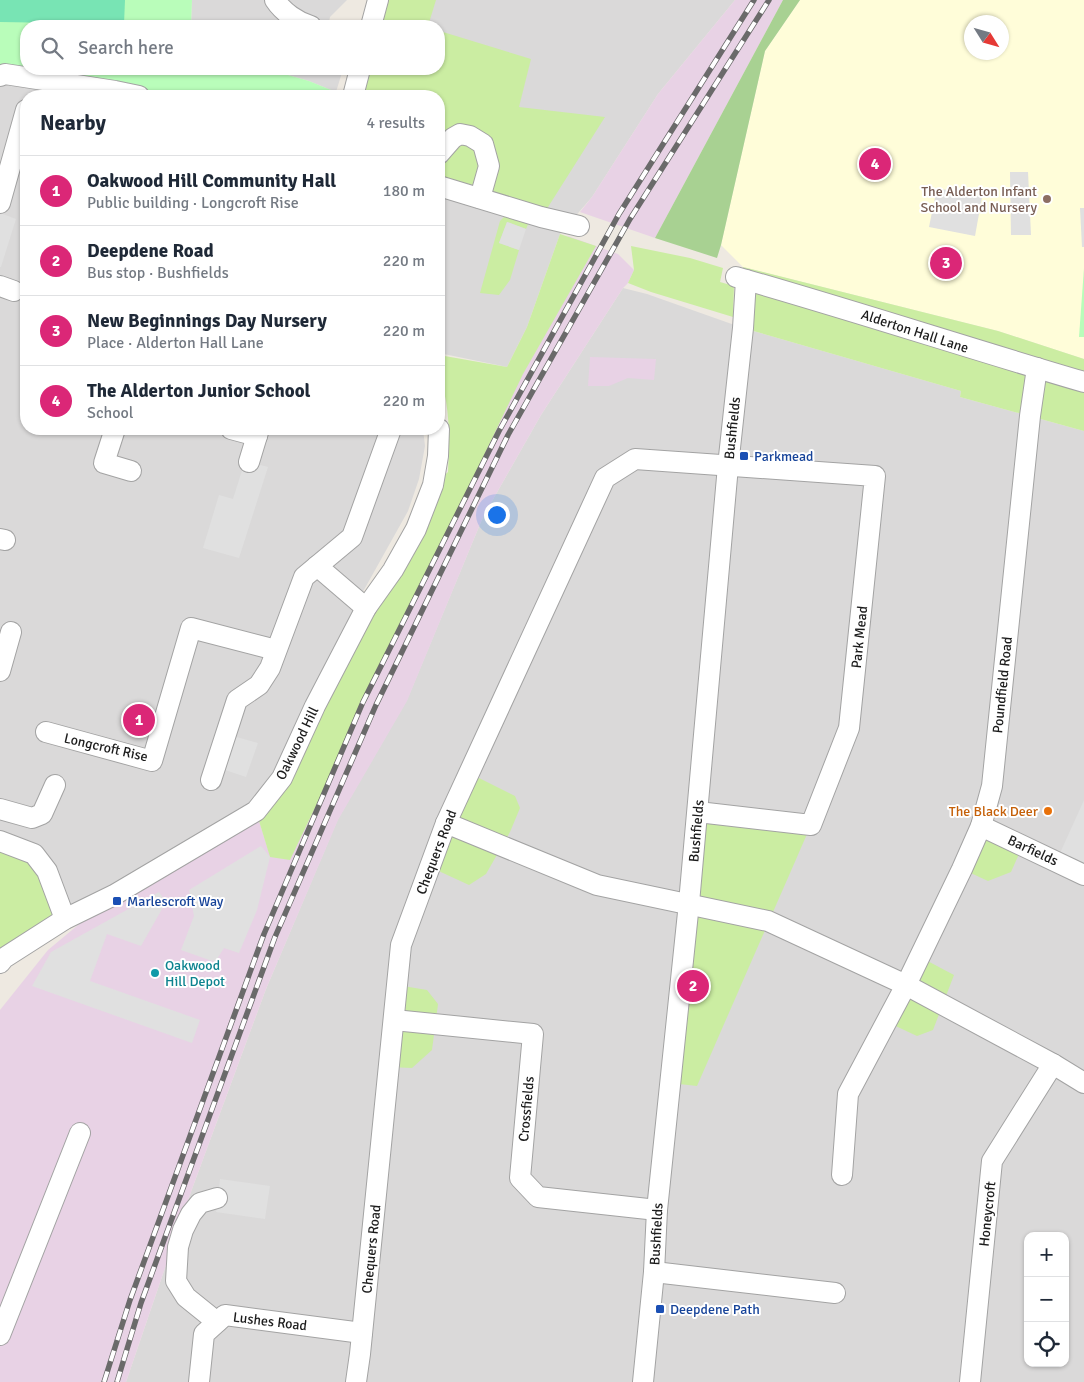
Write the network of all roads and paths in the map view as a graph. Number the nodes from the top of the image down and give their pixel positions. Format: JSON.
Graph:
{"nodes":[{"id":1,"x":275,"y":0,"type":"edge"},
{"id":2,"x":378,"y":0,"type":"edge"},
{"id":3,"x":298,"y":20,"type":"edge"},
{"id":4,"x":373,"y":20,"type":"edge"},
{"id":5,"x":358,"y":75,"type":"edge"},
{"id":6,"x":0,"y":76,"type":"edge"},
{"id":7,"x":32,"y":88,"type":"edge"},
{"id":8,"x":87,"y":90,"type":"edge"},
{"id":9,"x":355,"y":90,"type":"edge"},
{"id":10,"x":20,"y":131,"type":"edge"},
{"id":11,"x":445,"y":147,"type":"edge"},
{"id":12,"x":445,"y":188,"type":"edge"},
{"id":13,"x":480,"y":198,"type":"junction"},
{"id":14,"x":0,"y":203,"type":"edge"},
{"id":15,"x":579,"y":226,"type":"dead end"},
{"id":16,"x":741,"y":278,"type":"joint"},
{"id":17,"x":1037,"y":368,"type":"junction"},
{"id":18,"x":1084,"y":382,"type":"edge"},
{"id":19,"x":113,"y":435,"type":"edge"},
{"id":20,"x":257,"y":435,"type":"edge"},
{"id":21,"x":389,"y":435,"type":"edge"},
{"id":22,"x":439,"y":435,"type":"edge"},
{"id":23,"x":249,"y":462,"type":"dead end"},
{"id":24,"x":728,"y":466,"type":"junction"},
{"id":25,"x":131,"y":471,"type":"dead end"},
{"id":26,"x":317,"y":566,"type":"junction"},
{"id":27,"x":366,"y":608,"type":"junction"},
{"id":28,"x":11,"y":632,"type":"dead end"},
{"id":29,"x":276,"y":650,"type":"junction"},
{"id":30,"x":0,"y":671,"type":"edge"},
{"id":31,"x":46,"y":732,"type":"dead end"},
{"id":32,"x":211,"y":780,"type":"dead end"},
{"id":33,"x":55,"y":784,"type":"dead end"},
{"id":34,"x":0,"y":809,"type":"edge"},
{"id":35,"x":698,"y":812,"type":"junction"},
{"id":36,"x":446,"y":823,"type":"junction"},
{"id":37,"x":981,"y":826,"type":"junction"},
{"id":38,"x":0,"y":841,"type":"edge"},
{"id":39,"x":1084,"y":875,"type":"edge"},
{"id":40,"x":689,"y":903,"type":"junction"},
{"id":41,"x":65,"y":919,"type":"junction"},
{"id":42,"x":0,"y":963,"type":"edge"},
{"id":43,"x":906,"y":985,"type":"junction"},
{"id":44,"x":394,"y":1020,"type":"junction"},
{"id":45,"x":1053,"y":1064,"type":"junction"},
{"id":46,"x":1084,"y":1083,"type":"edge"},
{"id":47,"x":80,"y":1133,"type":"dead end"},
{"id":48,"x":842,"y":1175,"type":"dead end"},
{"id":49,"x":218,"y":1198,"type":"dead end"},
{"id":50,"x":657,"y":1210,"type":"junction"},
{"id":51,"x":654,"y":1272,"type":"junction"},
{"id":52,"x":835,"y":1293,"type":"dead end"},
{"id":53,"x":217,"y":1322,"type":"junction"},
{"id":54,"x":362,"y":1333,"type":"junction"},
{"id":55,"x":0,"y":1336,"type":"edge"},
{"id":56,"x":199,"y":1382,"type":"edge"},
{"id":57,"x":356,"y":1382,"type":"edge"},
{"id":58,"x":643,"y":1382,"type":"edge"},
{"id":59,"x":970,"y":1382,"type":"edge"}],
"edges":[{"from":1,"to":3,"type":"street"},
{"from":2,"to":4,"type":"street"},
{"from":5,"to":9,"type":"street"},
{"from":6,"to":7,"type":"street"},
{"from":7,"to":8,"type":"street"},
{"from":10,"to":14,"type":"street"},
{"from":11,"to":13,"type":"street"},
{"from":12,"to":13,"type":"street"},
{"from":13,"to":15,"type":"street"},
{"from":16,"to":17,"type":"street","name":"Alderton Hall Lane"},
{"from":16,"to":24,"type":"street","name":"Bushfields"},
{"from":17,"to":18,"type":"street","name":"Alderton Hall Lane"},
{"from":17,"to":37,"type":"street","name":"Poundfield Road"},
{"from":19,"to":25,"type":"street"},
{"from":20,"to":23,"type":"street"},
{"from":21,"to":26,"type":"street"},
{"from":22,"to":27,"type":"street","name":"Oakwood Hill"},
{"from":24,"to":35,"type":"street","name":"Bushfields"},
{"from":24,"to":35,"type":"street","name":"Park Mead"},
{"from":24,"to":36,"type":"street","name":"Chequers Road"},
{"from":26,"to":27,"type":"street"},
{"from":26,"to":29,"type":"street"},
{"from":27,"to":41,"type":"street","name":"Oakwood Hill"},
{"from":28,"to":30,"type":"street"},
{"from":29,"to":31,"type":"street","name":"Longcroft Rise"},
{"from":29,"to":32,"type":"street"},
{"from":33,"to":34,"type":"street"},
{"from":35,"to":40,"type":"street","name":"Bushfields"},
{"from":36,"to":40,"type":"street"},
{"from":36,"to":44,"type":"street","name":"Chequers Road"},
{"from":37,"to":39,"type":"street","name":"Barfields"},
{"from":37,"to":43,"type":"street","name":"Poundfield Road"},
{"from":38,"to":41,"type":"street"},
{"from":40,"to":43,"type":"street"},
{"from":40,"to":50,"type":"street","name":"Bushfields"},
{"from":41,"to":42,"type":"street","name":"Oakwood Hill"},
{"from":43,"to":45,"type":"street"},
{"from":43,"to":48,"type":"street"},
{"from":44,"to":50,"type":"street","name":"Crossfields"},
{"from":44,"to":54,"type":"street","name":"Chequers Road"},
{"from":45,"to":46,"type":"street"},
{"from":45,"to":59,"type":"street","name":"Honeycroft"},
{"from":47,"to":55,"type":"street"},
{"from":49,"to":53,"type":"street"},
{"from":50,"to":51,"type":"street","name":"Bushfields"},
{"from":51,"to":52,"type":"street"},
{"from":51,"to":58,"type":"street","name":"Bushfields"},
{"from":53,"to":54,"type":"street","name":"Lushes Road"},
{"from":53,"to":56,"type":"street","name":"Lushes Road"},
{"from":54,"to":57,"type":"street","name":"Chequers Road"}]}
